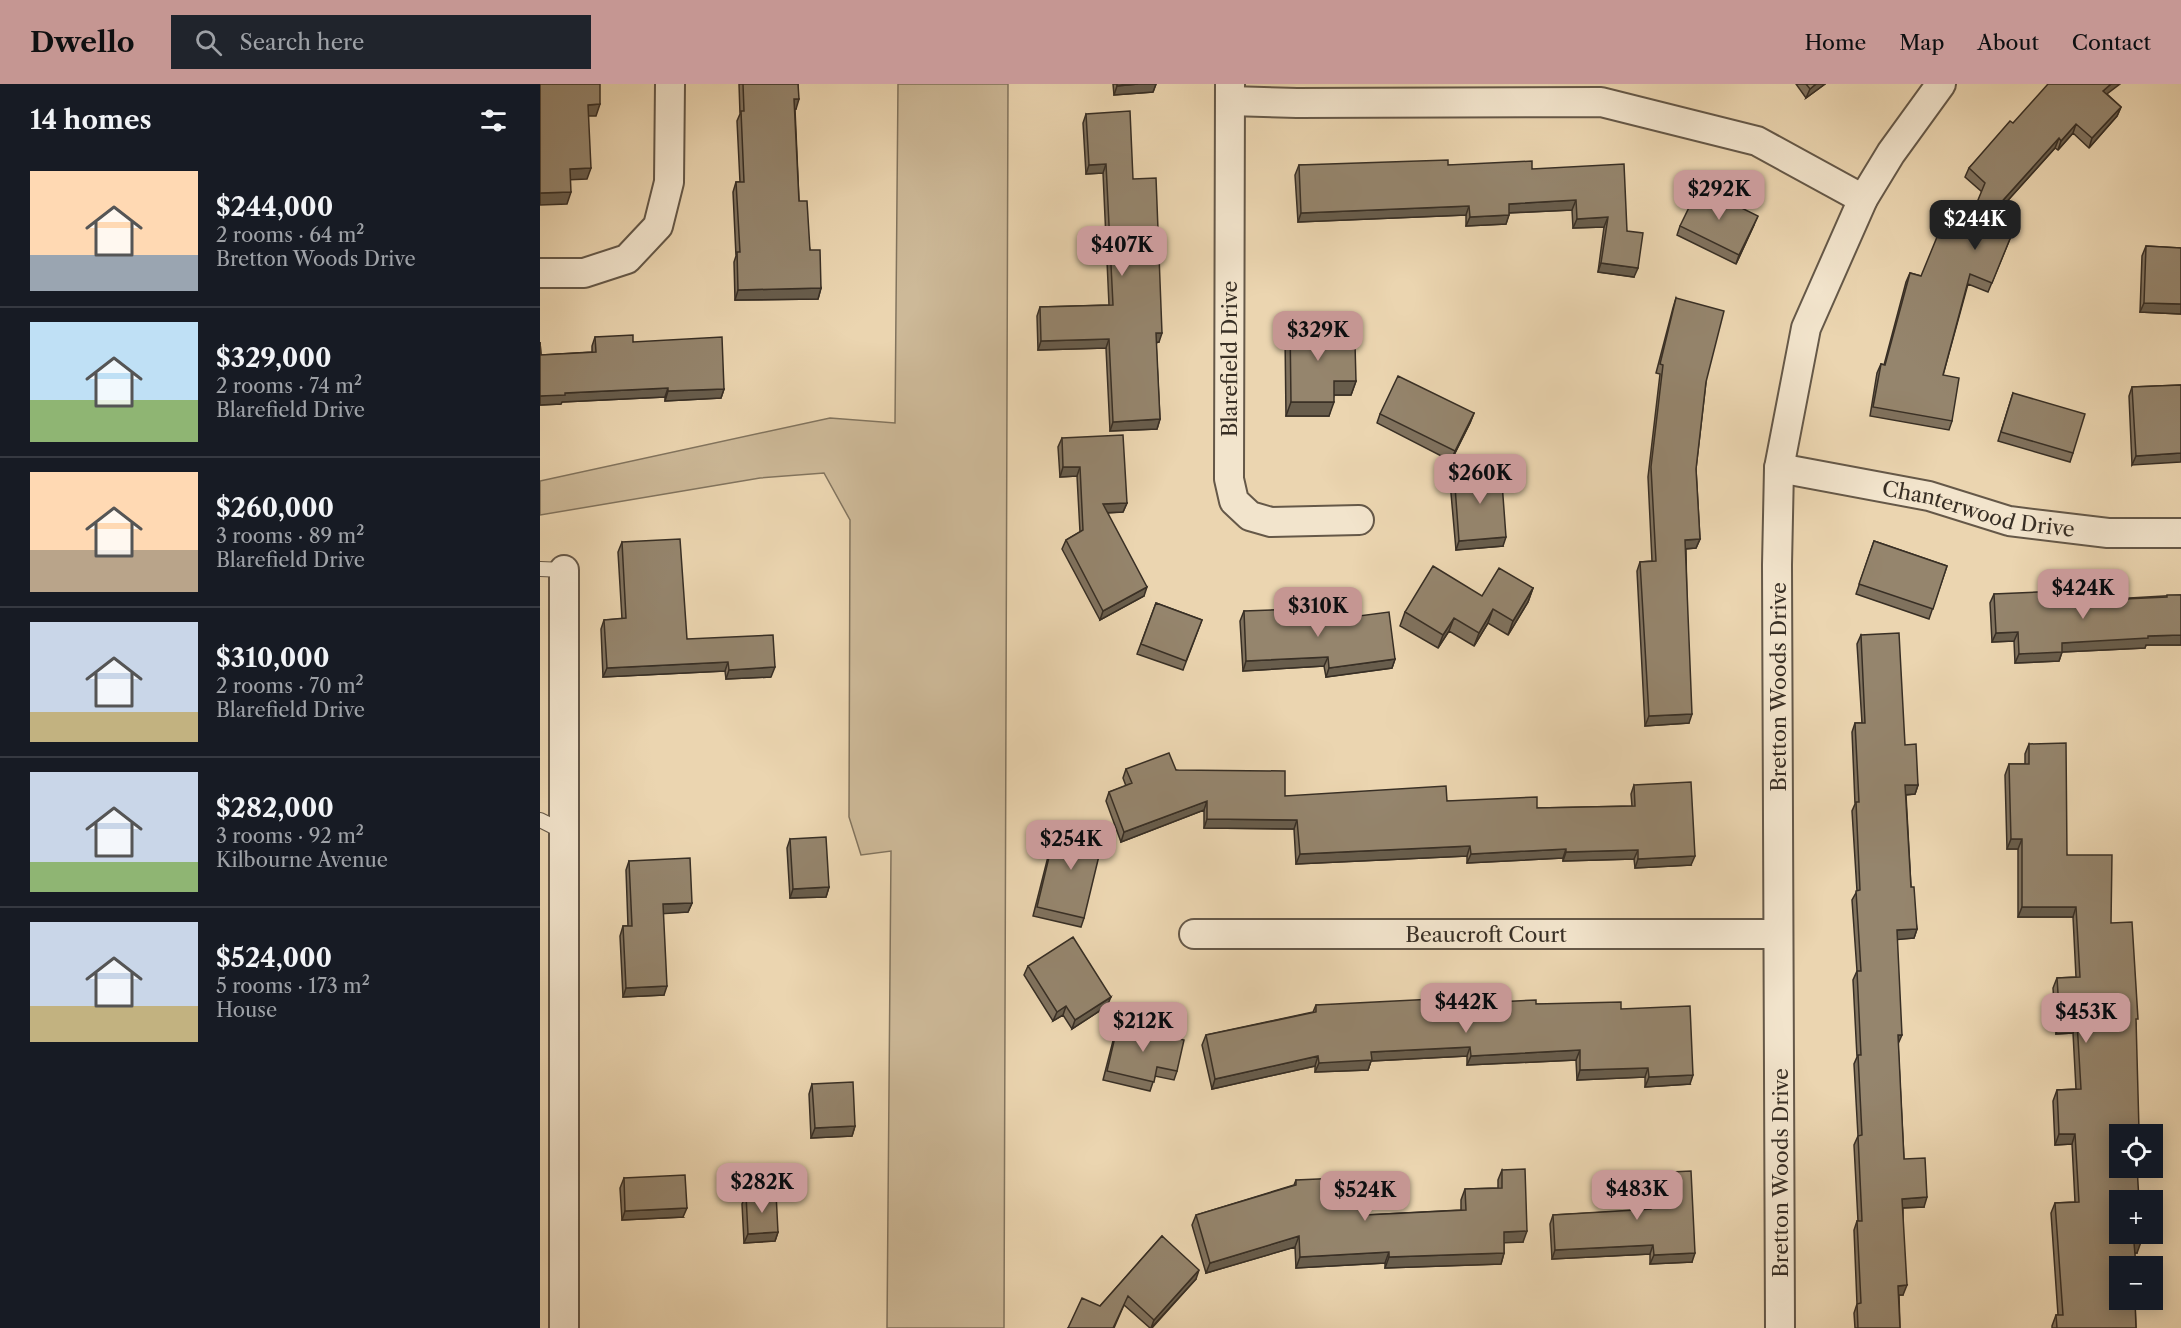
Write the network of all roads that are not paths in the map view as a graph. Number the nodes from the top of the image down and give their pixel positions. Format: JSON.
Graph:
{"nodes":[{"id":1,"x":670,"y":84,"type":"edge"},
{"id":2,"x":1941,"y":84,"type":"edge"},
{"id":3,"x":1230,"y":92,"type":"edge"},
{"id":4,"x":1863,"y":199,"type":"junction"},
{"id":5,"x":540,"y":273,"type":"edge"},
{"id":6,"x":1779,"y":468,"type":"junction"},
{"id":7,"x":1359,"y":520,"type":"dead end"},
{"id":8,"x":2181,"y":533,"type":"edge"},
{"id":9,"x":552,"y":570,"type":"edge"},
{"id":10,"x":552,"y":826,"type":"edge"},
{"id":11,"x":1194,"y":934,"type":"dead end"},
{"id":12,"x":1778,"y":934,"type":"junction"},
{"id":13,"x":564,"y":1328,"type":"edge"},
{"id":14,"x":1780,"y":1328,"type":"edge"}],
"edges":[{"from":1,"to":5,"type":"street"},
{"from":2,"to":4,"type":"street","name":"Bretton Woods Drive"},
{"from":3,"to":4,"type":"street"},
{"from":3,"to":7,"type":"street","name":"Blarefield Drive"},
{"from":4,"to":6,"type":"street","name":"Bretton Woods Drive"},
{"from":6,"to":8,"type":"street","name":"Chanterwood Drive"},
{"from":6,"to":12,"type":"street","name":"Bretton Woods Drive"},
{"from":9,"to":10,"type":"street"},
{"from":10,"to":13,"type":"street"},
{"from":11,"to":12,"type":"street","name":"Beaucroft Court"},
{"from":12,"to":14,"type":"street","name":"Bretton Woods Drive"}]}
